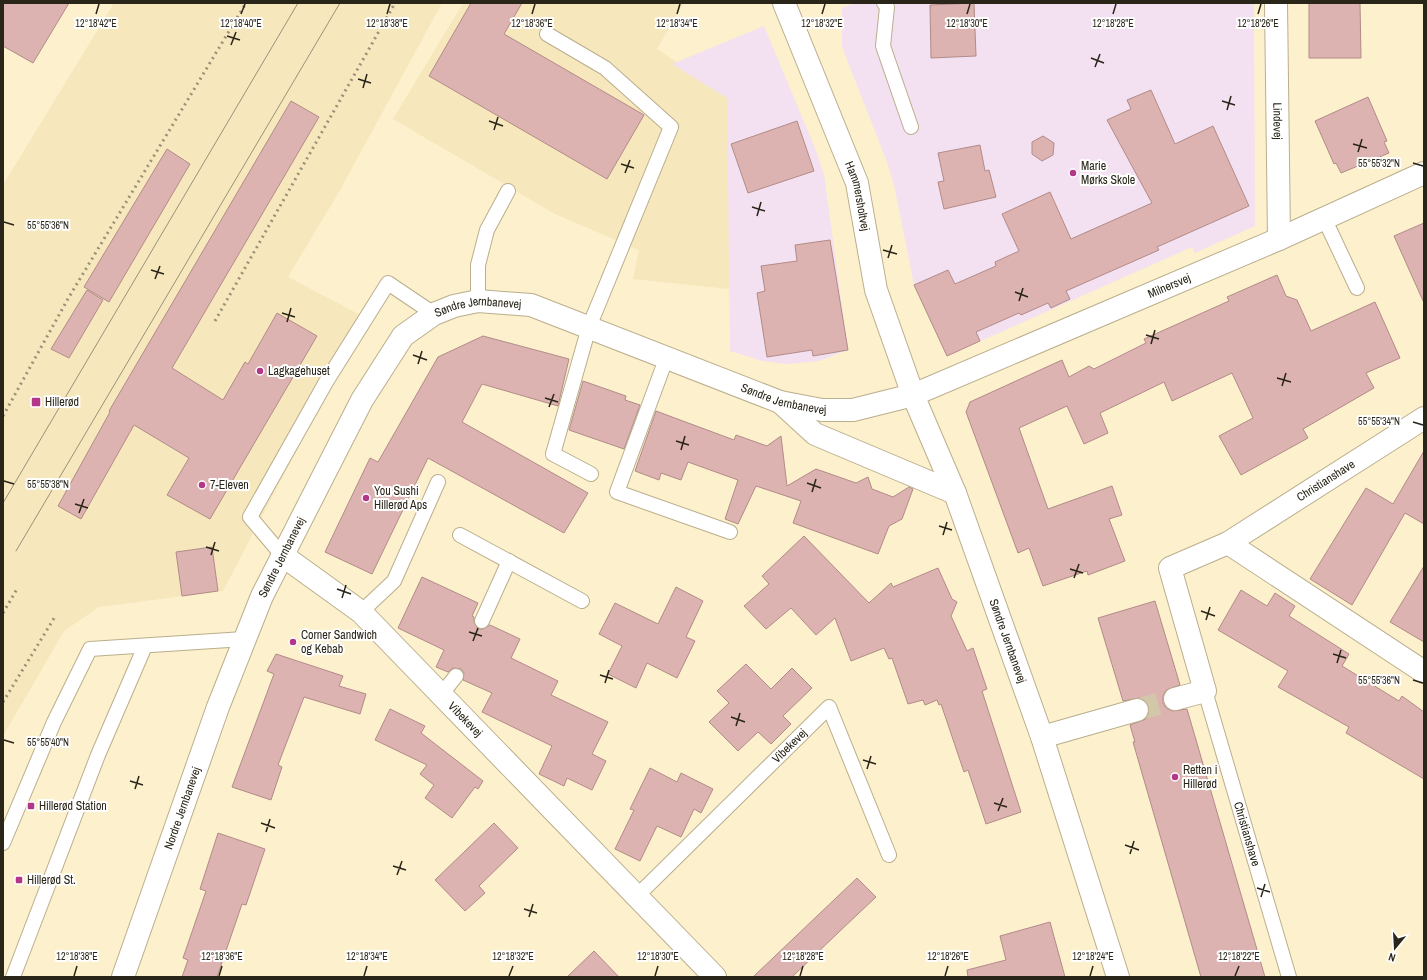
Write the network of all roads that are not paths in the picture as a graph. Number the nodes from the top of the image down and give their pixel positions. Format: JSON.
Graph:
{"nodes":[{"id":1,"x":884,"y":3,"type":"edge"},
{"id":2,"x":1276,"y":3,"type":"edge"},
{"id":3,"x":786,"y":4,"type":"edge"},
{"id":4,"x":547,"y":34,"type":"dead end"},
{"id":5,"x":911,"y":127,"type":"dead end"},
{"id":6,"x":1424,"y":173,"type":"edge"},
{"id":7,"x":508,"y":191,"type":"dead end"},
{"id":8,"x":1324,"y":218,"type":"junction"},
{"id":9,"x":1279,"y":239,"type":"junction"},
{"id":10,"x":1357,"y":288,"type":"dead end"},
{"id":11,"x":478,"y":301,"type":"junction"},
{"id":12,"x":434,"y":314,"type":"junction"},
{"id":13,"x":589,"y":327,"type":"junction"},
{"id":14,"x":666,"y":359,"type":"junction"},
{"id":15,"x":913,"y":395,"type":"junction"},
{"id":16,"x":780,"y":402,"type":"junction"},
{"id":17,"x":1424,"y":418,"type":"edge"},
{"id":18,"x":591,"y":474,"type":"dead end"},
{"id":19,"x":438,"y":482,"type":"dead end"},
{"id":20,"x":955,"y":493,"type":"junction"},
{"id":21,"x":730,"y":532,"type":"dead end"},
{"id":22,"x":460,"y":535,"type":"dead end"},
{"id":23,"x":1228,"y":543,"type":"junction"},
{"id":24,"x":282,"y":555,"type":"junction"},
{"id":25,"x":509,"y":561,"type":"junction"},
{"id":26,"x":582,"y":601,"type":"dead end"},
{"id":27,"x":361,"y":612,"type":"junction"},
{"id":28,"x":482,"y":621,"type":"dead end"},
{"id":29,"x":244,"y":639,"type":"junction"},
{"id":30,"x":145,"y":646,"type":"junction"},
{"id":31,"x":1424,"y":672,"type":"edge"},
{"id":32,"x":456,"y":676,"type":"dead end"},
{"id":33,"x":1205,"y":691,"type":"junction"},
{"id":34,"x":441,"y":696,"type":"junction"},
{"id":35,"x":1175,"y":699,"type":"tunnel mouth"},
{"id":36,"x":1136,"y":710,"type":"tunnel mouth"},
{"id":37,"x":1042,"y":737,"type":"junction"},
{"id":38,"x":4,"y":839,"type":"edge"},
{"id":39,"x":889,"y":855,"type":"dead end"},
{"id":40,"x":637,"y":896,"type":"junction"},
{"id":41,"x":12,"y":977,"type":"edge"},
{"id":42,"x":123,"y":977,"type":"edge"},
{"id":43,"x":715,"y":977,"type":"edge"},
{"id":44,"x":1118,"y":977,"type":"edge"},
{"id":45,"x":1289,"y":977,"type":"edge"}],
"edges":[{"from":1,"to":5,"type":"lane"},
{"from":2,"to":9,"type":"street","name":"Lindevej"},
{"from":3,"to":15,"type":"street","name":"Hammersholtvej"},
{"from":4,"to":13,"type":"lane"},
{"from":6,"to":8,"type":"street","name":"Milnersvej"},
{"from":7,"to":11,"type":"lane"},
{"from":8,"to":9,"type":"street","name":"Milnersvej"},
{"from":8,"to":10,"type":"lane"},
{"from":9,"to":15,"type":"street","name":"Milnersvej"},
{"from":11,"to":12,"type":"street","name":"Søndre Jernbanevej"},
{"from":11,"to":13,"type":"street","name":"Søndre Jernbanevej"},
{"from":12,"to":24,"type":"street","name":"Søndre Jernbanevej"},
{"from":12,"to":24,"type":"lane"},
{"from":13,"to":14,"type":"street","name":"Søndre Jernbanevej"},
{"from":13,"to":18,"type":"lane"},
{"from":14,"to":16,"type":"street","name":"Søndre Jernbanevej"},
{"from":14,"to":21,"type":"lane"},
{"from":15,"to":16,"type":"street","name":"Søndre Jernbanevej"},
{"from":15,"to":20,"type":"street","name":"Søndre Jernbanevej"},
{"from":16,"to":20,"type":"street"},
{"from":17,"to":23,"type":"street","name":"Christianshave"},
{"from":19,"to":27,"type":"lane"},
{"from":20,"to":37,"type":"street","name":"Søndre Jernbanevej"},
{"from":22,"to":25,"type":"lane"},
{"from":23,"to":31,"type":"street"},
{"from":23,"to":33,"type":"street","name":"Christianshave"},
{"from":24,"to":27,"type":"street","name":"Vibekevej"},
{"from":24,"to":29,"type":"street","name":"Søndre Jernbanevej"},
{"from":25,"to":26,"type":"lane"},
{"from":25,"to":28,"type":"lane"},
{"from":27,"to":34,"type":"street","name":"Vibekevej"},
{"from":29,"to":30,"type":"lane"},
{"from":29,"to":42,"type":"street","name":"Nordre Jernbanevej"},
{"from":30,"to":38,"type":"lane"},
{"from":30,"to":41,"type":"lane"},
{"from":32,"to":34,"type":"lane"},
{"from":33,"to":35,"type":"street"},
{"from":33,"to":45,"type":"lane","name":"Christianshave"},
{"from":34,"to":40,"type":"street","name":"Vibekevej"},
{"from":36,"to":37,"type":"street"},
{"from":37,"to":44,"type":"street","name":"Søndre Jernbanevej"},
{"from":39,"to":40,"type":"lane","name":"Vibekevej"},
{"from":40,"to":43,"type":"street","name":"Vibekevej"}]}
